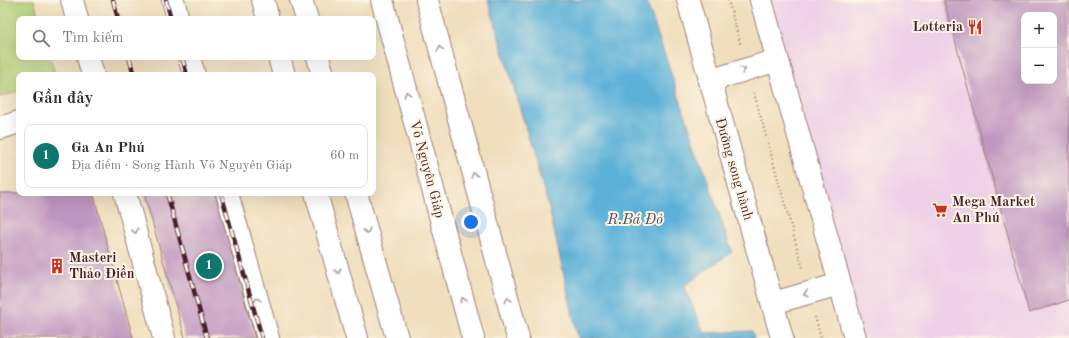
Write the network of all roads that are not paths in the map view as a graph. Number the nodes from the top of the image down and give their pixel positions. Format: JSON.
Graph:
{"nodes":[{"id":1,"x":72,"y":0,"type":"edge"},
{"id":2,"x":173,"y":0,"type":"edge"},
{"id":3,"x":263,"y":0,"type":"edge"},
{"id":4,"x":301,"y":0,"type":"edge"},
{"id":5,"x":382,"y":0,"type":"edge"},
{"id":6,"x":427,"y":0,"type":"edge"},
{"id":7,"x":688,"y":0,"type":"edge"},
{"id":8,"x":761,"y":0,"type":"edge"},
{"id":9,"x":76,"y":16,"type":"edge"},
{"id":10,"x":177,"y":16,"type":"edge"},
{"id":11,"x":267,"y":16,"type":"edge"},
{"id":12,"x":306,"y":16,"type":"edge"},
{"id":13,"x":89,"y":60,"type":"edge"},
{"id":14,"x":190,"y":60,"type":"edge"},
{"id":15,"x":280,"y":60,"type":"edge"},
{"id":16,"x":319,"y":60,"type":"edge"},
{"id":17,"x":777,"y":60,"type":"junction"},
{"id":18,"x":92,"y":72,"type":"edge"},
{"id":19,"x":193,"y":72,"type":"edge"},
{"id":20,"x":283,"y":72,"type":"edge"},
{"id":21,"x":322,"y":72,"type":"edge"},
{"id":22,"x":709,"y":81,"type":"junction"},
{"id":23,"x":16,"y":123,"type":"edge"},
{"id":24,"x":0,"y":128,"type":"edge"},
{"id":25,"x":125,"y":196,"type":"edge"},
{"id":26,"x":228,"y":196,"type":"edge"},
{"id":27,"x":317,"y":196,"type":"edge"},
{"id":28,"x":357,"y":196,"type":"edge"},
{"id":29,"x":840,"y":284,"type":"junction"},
{"id":30,"x":773,"y":304,"type":"junction"},
{"id":31,"x":164,"y":338,"type":"edge"},
{"id":32,"x":268,"y":338,"type":"edge"},
{"id":33,"x":357,"y":338,"type":"edge"},
{"id":34,"x":397,"y":338,"type":"edge"},
{"id":35,"x":473,"y":338,"type":"edge"},
{"id":36,"x":518,"y":338,"type":"edge"},
{"id":37,"x":782,"y":338,"type":"edge"},
{"id":38,"x":855,"y":338,"type":"edge"}],
"edges":[{"from":1,"to":9,"type":"main road"},
{"from":2,"to":10,"type":"main road"},
{"from":3,"to":11,"type":"main road"},
{"from":4,"to":12,"type":"main road"},
{"from":35,"to":5,"type":"main road","name":"Võ Nguyên Giáp","one_way":true},
{"from":36,"to":6,"type":"main road","one_way":true},
{"from":7,"to":22,"type":"main road","name":"Đường song hành"},
{"from":8,"to":17,"type":"main road"},
{"from":13,"to":18,"type":"main road"},
{"from":14,"to":19,"type":"main road"},
{"from":15,"to":20,"type":"main road"},
{"from":16,"to":21,"type":"main road"},
{"from":22,"to":17,"type":"main road","one_way":true},
{"from":17,"to":29,"type":"main road"},
{"from":22,"to":30,"type":"main road","name":"Đường song hành"},
{"from":23,"to":24,"type":"main road"},
{"from":25,"to":31,"type":"main road","one_way":true},
{"from":32,"to":26,"type":"main road","one_way":true},
{"from":27,"to":33,"type":"main road","one_way":true},
{"from":28,"to":34,"type":"main road","one_way":true},
{"from":29,"to":30,"type":"main road","one_way":true},
{"from":29,"to":38,"type":"main road"},
{"from":30,"to":37,"type":"main road","name":"Đường song hành"}]}
